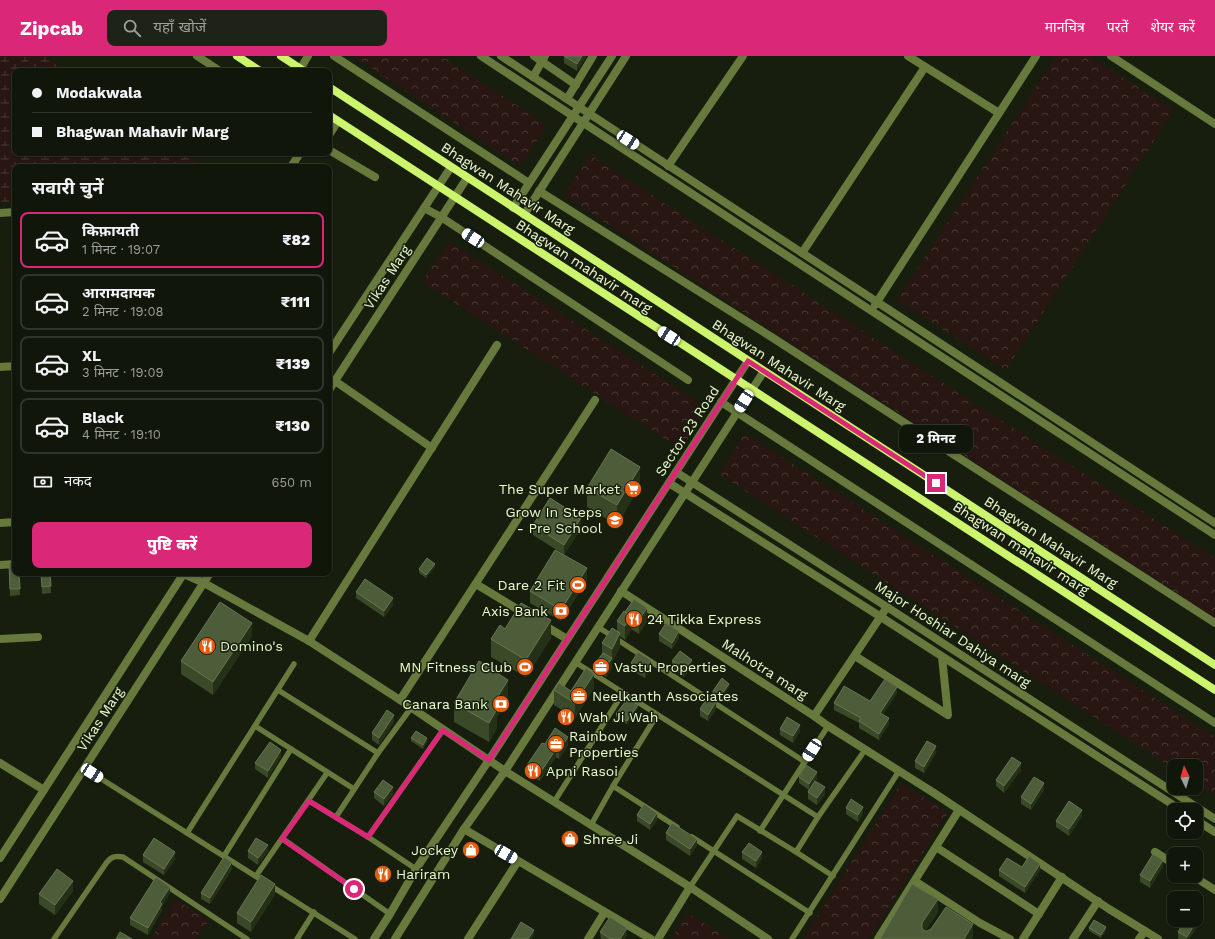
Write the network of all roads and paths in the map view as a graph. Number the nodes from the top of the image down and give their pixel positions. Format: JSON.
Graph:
{"nodes":[{"id":1,"x":197,"y":56,"type":"edge"},
{"id":2,"x":237,"y":56,"type":"edge"},
{"id":3,"x":281,"y":56,"type":"edge"},
{"id":4,"x":308,"y":56,"type":"edge"},
{"id":5,"x":334,"y":56,"type":"edge"},
{"id":6,"x":481,"y":56,"type":"edge"},
{"id":7,"x":501,"y":56,"type":"edge"},
{"id":8,"x":534,"y":56,"type":"edge"},
{"id":9,"x":593,"y":56,"type":"edge"},
{"id":10,"x":612,"y":56,"type":"edge"},
{"id":11,"x":626,"y":56,"type":"edge"},
{"id":12,"x":743,"y":56,"type":"edge"},
{"id":13,"x":908,"y":56,"type":"edge"},
{"id":14,"x":1036,"y":56,"type":"edge"},
{"id":15,"x":1111,"y":56,"type":"edge"},
{"id":16,"x":544,"y":59,"type":"edge"},
{"id":17,"x":925,"y":67,"type":"junction"},
{"id":18,"x":215,"y":68,"type":"edge"},
{"id":19,"x":255,"y":68,"type":"edge"},
{"id":20,"x":298,"y":68,"type":"edge"},
{"id":21,"x":302,"y":68,"type":"edge"},
{"id":22,"x":532,"y":77,"type":"junction"},
{"id":23,"x":576,"y":85,"type":"junction"},
{"id":24,"x":332,"y":89,"type":"edge"},
{"id":25,"x":567,"y":99,"type":"junction"},
{"id":26,"x":579,"y":107,"type":"junction"},
{"id":27,"x":999,"y":113,"type":"junction"},
{"id":28,"x":589,"y":114,"type":"junction"},
{"id":29,"x":573,"y":116,"type":"junction"},
{"id":30,"x":332,"y":118,"type":"edge"},
{"id":31,"x":338,"y":121,"type":"junction"},
{"id":32,"x":583,"y":123,"type":"junction"},
{"id":33,"x":1215,"y":124,"type":"edge"},
{"id":34,"x":332,"y":130,"type":"edge"},
{"id":35,"x":332,"y":152,"type":"edge"},
{"id":36,"x":668,"y":166,"type":"junction"},
{"id":37,"x":451,"y":167,"type":"junction"},
{"id":38,"x":375,"y":177,"type":"dead end"},
{"id":39,"x":467,"y":178,"type":"junction"},
{"id":40,"x":529,"y":183,"type":"junction"},
{"id":41,"x":438,"y":186,"type":"junction"},
{"id":42,"x":539,"y":191,"type":"junction"},
{"id":43,"x":454,"y":197,"type":"junction"},
{"id":44,"x":424,"y":208,"type":"junction"},
{"id":45,"x":513,"y":208,"type":"junction"},
{"id":46,"x":12,"y":212,"type":"edge"},
{"id":47,"x":0,"y":213,"type":"edge"},
{"id":48,"x":524,"y":215,"type":"junction"},
{"id":49,"x":441,"y":217,"type":"junction"},
{"id":50,"x":802,"y":253,"type":"junction"},
{"id":51,"x":877,"y":302,"type":"junction"},
{"id":52,"x":872,"y":311,"type":"junction"},
{"id":53,"x":497,"y":345,"type":"dead end"},
{"id":54,"x":332,"y":348,"type":"edge"},
{"id":55,"x":748,"y":361,"type":"junction"},
{"id":56,"x":12,"y":366,"type":"edge"},
{"id":57,"x":0,"y":367,"type":"edge"},
{"id":58,"x":764,"y":371,"type":"junction"},
{"id":59,"x":688,"y":380,"type":"dead end"},
{"id":60,"x":736,"y":380,"type":"junction"},
{"id":61,"x":335,"y":381,"type":"junction"},
{"id":62,"x":332,"y":386,"type":"edge"},
{"id":63,"x":752,"y":389,"type":"junction"},
{"id":64,"x":595,"y":400,"type":"dead end"},
{"id":65,"x":721,"y":402,"type":"junction"},
{"id":66,"x":736,"y":412,"type":"junction"},
{"id":67,"x":432,"y":448,"type":"junction"},
{"id":68,"x":676,"y":472,"type":"junction"},
{"id":69,"x":691,"y":482,"type":"junction"},
{"id":70,"x":669,"y":483,"type":"junction"},
{"id":71,"x":684,"y":493,"type":"junction"},
{"id":72,"x":12,"y":522,"type":"edge"},
{"id":73,"x":0,"y":523,"type":"edge"},
{"id":74,"x":1215,"y":523,"type":"edge"},
{"id":75,"x":1215,"y":535,"type":"edge"},
{"id":76,"x":12,"y":564,"type":"edge"},
{"id":77,"x":0,"y":565,"type":"edge"},
{"id":78,"x":180,"y":576,"type":"edge"},
{"id":79,"x":189,"y":576,"type":"edge"},
{"id":80,"x":208,"y":576,"type":"edge"},
{"id":81,"x":204,"y":583,"type":"junction"},
{"id":82,"x":476,"y":584,"type":"junction"},
{"id":83,"x":621,"y":591,"type":"junction"},
{"id":84,"x":887,"y":607,"type":"junction"},
{"id":85,"x":881,"y":617,"type":"junction"},
{"id":86,"x":1215,"y":623,"type":"edge"},
{"id":87,"x":598,"y":627,"type":"junction"},
{"id":88,"x":38,"y":637,"type":"dead end"},
{"id":89,"x":567,"y":639,"type":"junction"},
{"id":90,"x":0,"y":640,"type":"edge"},
{"id":91,"x":309,"y":641,"type":"junction"},
{"id":92,"x":855,"y":656,"type":"junction"},
{"id":93,"x":942,"y":656,"type":"junction"},
{"id":94,"x":575,"y":662,"type":"junction"},
{"id":95,"x":294,"y":664,"type":"dead end"},
{"id":96,"x":1215,"y":664,"type":"edge"},
{"id":97,"x":278,"y":690,"type":"junction"},
{"id":98,"x":1215,"y":690,"type":"edge"},
{"id":99,"x":623,"y":693,"type":"junction"},
{"id":100,"x":400,"y":700,"type":"junction"},
{"id":101,"x":411,"y":708,"type":"junction"},
{"id":102,"x":657,"y":715,"type":"junction"},
{"id":103,"x":814,"y":716,"type":"junction"},
{"id":104,"x":1215,"y":723,"type":"edge"},
{"id":105,"x":255,"y":726,"type":"junction"},
{"id":106,"x":828,"y":726,"type":"junction"},
{"id":107,"x":443,"y":730,"type":"junction"},
{"id":108,"x":292,"y":749,"type":"junction"},
{"id":109,"x":864,"y":750,"type":"junction"},
{"id":110,"x":378,"y":753,"type":"junction"},
{"id":111,"x":489,"y":760,"type":"junction"},
{"id":112,"x":805,"y":762,"type":"junction"},
{"id":113,"x":0,"y":763,"type":"edge"},
{"id":114,"x":84,"y":768,"type":"junction"},
{"id":115,"x":504,"y":771,"type":"junction"},
{"id":116,"x":899,"y":771,"type":"junction"},
{"id":117,"x":327,"y":772,"type":"junction"},
{"id":118,"x":613,"y":786,"type":"junction"},
{"id":119,"x":354,"y":789,"type":"junction"},
{"id":120,"x":44,"y":790,"type":"junction"},
{"id":121,"x":783,"y":795,"type":"junction"},
{"id":122,"x":309,"y":801,"type":"junction"},
{"id":123,"x":554,"y":802,"type":"junction"},
{"id":124,"x":1170,"y":803,"type":"edge"},
{"id":125,"x":959,"y":810,"type":"junction"},
{"id":126,"x":336,"y":817,"type":"junction"},
{"id":127,"x":818,"y":817,"type":"junction"},
{"id":128,"x":1215,"y":819,"type":"edge"},
{"id":129,"x":1203,"y":824,"type":"edge"},
{"id":130,"x":591,"y":825,"type":"junction"},
{"id":131,"x":464,"y":829,"type":"junction"},
{"id":132,"x":683,"y":831,"type":"edge"},
{"id":133,"x":760,"y":831,"type":"junction"},
{"id":134,"x":1215,"y":832,"type":"edge"},
{"id":135,"x":187,"y":833,"type":"junction"},
{"id":136,"x":689,"y":835,"type":"edge"},
{"id":137,"x":368,"y":837,"type":"junction"},
{"id":138,"x":282,"y":839,"type":"junction"},
{"id":139,"x":936,"y":847,"type":"junction"},
{"id":140,"x":715,"y":851,"type":"junction"},
{"id":141,"x":796,"y":852,"type":"junction"},
{"id":142,"x":1155,"y":852,"type":"dead end"},
{"id":143,"x":1,"y":856,"type":"edge"},
{"id":144,"x":224,"y":856,"type":"junction"},
{"id":145,"x":1167,"y":860,"type":"edge"},
{"id":146,"x":518,"y":861,"type":"junction"},
{"id":147,"x":416,"y":869,"type":"junction"},
{"id":148,"x":256,"y":876,"type":"junction"},
{"id":149,"x":833,"y":876,"type":"junction"},
{"id":150,"x":1062,"y":877,"type":"junction"},
{"id":151,"x":915,"y":881,"type":"junction"},
{"id":152,"x":1203,"y":883,"type":"edge"},
{"id":153,"x":690,"y":887,"type":"junction"},
{"id":154,"x":1215,"y":890,"type":"edge"},
{"id":155,"x":0,"y":899,"type":"edge"},
{"id":156,"x":1098,"y":901,"type":"junction"},
{"id":157,"x":314,"y":912,"type":"junction"},
{"id":158,"x":604,"y":913,"type":"junction"},
{"id":159,"x":810,"y":913,"type":"junction"},
{"id":160,"x":390,"y":914,"type":"junction"},
{"id":161,"x":1039,"y":914,"type":"junction"},
{"id":162,"x":1145,"y":931,"type":"junction"},
{"id":163,"x":57,"y":938,"type":"edge"},
{"id":164,"x":247,"y":939,"type":"edge"},
{"id":165,"x":297,"y":939,"type":"edge"},
{"id":166,"x":354,"y":939,"type":"edge"},
{"id":167,"x":374,"y":939,"type":"edge"},
{"id":168,"x":395,"y":939,"type":"edge"},
{"id":169,"x":468,"y":939,"type":"edge"},
{"id":170,"x":588,"y":939,"type":"edge"},
{"id":171,"x":651,"y":939,"type":"edge"},
{"id":172,"x":658,"y":939,"type":"edge"},
{"id":173,"x":768,"y":939,"type":"edge"},
{"id":174,"x":792,"y":939,"type":"edge"},
{"id":175,"x":878,"y":939,"type":"edge"},
{"id":176,"x":1010,"y":939,"type":"edge"},
{"id":177,"x":1023,"y":939,"type":"edge"},
{"id":178,"x":1073,"y":939,"type":"edge"},
{"id":179,"x":1139,"y":939,"type":"edge"},
{"id":180,"x":1158,"y":939,"type":"edge"}],
"edges":[{"from":1,"to":18,"type":"street"},
{"from":2,"to":19,"type":"main road"},
{"from":3,"to":20,"type":"main road"},
{"from":4,"to":21,"type":"street"},
{"from":5,"to":40,"type":"street"},
{"from":6,"to":29,"type":"street"},
{"from":7,"to":22,"type":"street"},
{"from":8,"to":16,"type":"street"},
{"from":9,"to":23,"type":"street"},
{"from":10,"to":26,"type":"street"},
{"from":11,"to":28,"type":"street"},
{"from":12,"to":36,"type":"street"},
{"from":13,"to":17,"type":"street"},
{"from":14,"to":27,"type":"street"},
{"from":15,"to":33,"type":"street"},
{"from":16,"to":22,"type":"street"},
{"from":16,"to":23,"type":"street"},
{"from":17,"to":27,"type":"street"},
{"from":17,"to":50,"type":"street"},
{"from":22,"to":25,"type":"street"},
{"from":23,"to":25,"type":"street"},
{"from":24,"to":37,"type":"main road","name":"Bhagwan Mahavir Marg"},
{"from":25,"to":26,"type":"street"},
{"from":26,"to":28,"type":"street"},
{"from":26,"to":29,"type":"street"},
{"from":27,"to":51,"type":"street"},
{"from":28,"to":32,"type":"street"},
{"from":28,"to":36,"type":"street"},
{"from":29,"to":32,"type":"street"},
{"from":29,"to":40,"type":"street"},
{"from":30,"to":31,"type":"main road"},
{"from":31,"to":34,"type":"street"},
{"from":31,"to":41,"type":"main road"},
{"from":32,"to":42,"type":"street"},
{"from":32,"to":52,"type":"street"},
{"from":35,"to":38,"type":"street"},
{"from":36,"to":50,"type":"street"},
{"from":37,"to":39,"type":"main road","name":"Bhagwan Mahavir Marg"},
{"from":37,"to":41,"type":"street","name":"Vikas Marg"},
{"from":39,"to":43,"type":"street","name":"Vikas Marg"},
{"from":39,"to":45,"type":"main road","name":"Bhagwan Mahavir Marg"},
{"from":40,"to":45,"type":"street"},
{"from":41,"to":43,"type":"main road","name":"Bhagwan mahavir marg"},
{"from":41,"to":44,"type":"street","name":"Vikas Marg"},
{"from":42,"to":48,"type":"street"},
{"from":42,"to":86,"type":"street"},
{"from":43,"to":49,"type":"street","name":"Vikas Marg"},
{"from":43,"to":60,"type":"main road","name":"Bhagwan mahavir marg"},
{"from":44,"to":49,"type":"street"},
{"from":44,"to":54,"type":"street","name":"Vikas Marg"},
{"from":45,"to":48,"type":"main road","name":"Bhagwan Mahavir Marg"},
{"from":46,"to":47,"type":"street"},
{"from":48,"to":55,"type":"main road","name":"Bhagwan Mahavir Marg"},
{"from":49,"to":59,"type":"street"},
{"from":49,"to":61,"type":"street","name":"Vikas Marg"},
{"from":50,"to":51,"type":"street"},
{"from":51,"to":52,"type":"street"},
{"from":51,"to":74,"type":"street"},
{"from":52,"to":75,"type":"street"},
{"from":53,"to":67,"type":"street"},
{"from":55,"to":58,"type":"main road","name":"Bhagwan Mahavir Marg"},
{"from":55,"to":60,"type":"street","name":"Sector 23 Road"},
{"from":56,"to":57,"type":"street"},
{"from":58,"to":63,"type":"street"},
{"from":58,"to":96,"type":"main road","name":"Bhagwan Mahavir Marg"},
{"from":60,"to":63,"type":"main road","name":"Bhagwan mahavir marg"},
{"from":60,"to":65,"type":"street","name":"Sector 23 Road"},
{"from":61,"to":62,"type":"street","name":"Vikas Marg"},
{"from":61,"to":67,"type":"street"},
{"from":63,"to":66,"type":"street"},
{"from":63,"to":98,"type":"main road","name":"Bhagwan mahavir marg"},
{"from":64,"to":82,"type":"street"},
{"from":65,"to":66,"type":"street"},
{"from":65,"to":68,"type":"street","name":"Sector 23 Road"},
{"from":66,"to":69,"type":"street"},
{"from":66,"to":104,"type":"street"},
{"from":67,"to":91,"type":"street"},
{"from":68,"to":69,"type":"street","name":"Major Hoshiar Dahiya marg"},
{"from":68,"to":70,"type":"street","name":"Sector 23 Road"},
{"from":69,"to":71,"type":"street"},
{"from":69,"to":84,"type":"street","name":"Major Hoshiar Dahiya marg"},
{"from":70,"to":71,"type":"street","name":"Major Hoshiar Dahiya marg"},
{"from":70,"to":89,"type":"street","name":"Sector 23 Road"},
{"from":71,"to":83,"type":"street"},
{"from":71,"to":85,"type":"street","name":"Major Hoshiar Dahiya marg"},
{"from":72,"to":73,"type":"street"},
{"from":76,"to":77,"type":"street"},
{"from":78,"to":120,"type":"street","name":"Vikas Marg"},
{"from":79,"to":81,"type":"street"},
{"from":80,"to":81,"type":"street","name":"Vikas Marg"},
{"from":81,"to":91,"type":"street"},
{"from":81,"to":114,"type":"street","name":"Vikas Marg"},
{"from":82,"to":89,"type":"street"},
{"from":82,"to":100,"type":"street"},
{"from":83,"to":87,"type":"street"},
{"from":83,"to":103,"type":"street","name":"Malhotra marg"},
{"from":84,"to":85,"type":"street"},
{"from":84,"to":128,"type":"street","name":"Major Hoshiar Dahiya marg"},
{"from":85,"to":92,"type":"street"},
{"from":85,"to":93,"type":"street","name":"Major Hoshiar Dahiya marg"},
{"from":87,"to":94,"type":"street"},
{"from":87,"to":112,"type":"lane"},
{"from":88,"to":90,"type":"street"},
{"from":89,"to":111,"type":"street","name":"Sector 23 Road"},
{"from":91,"to":100,"type":"street"},
{"from":92,"to":93,"type":"street"},
{"from":92,"to":103,"type":"street"},
{"from":93,"to":124,"type":"street","name":"Major Hoshiar Dahiya marg"},
{"from":94,"to":99,"type":"lane"},
{"from":94,"to":115,"type":"street"},
{"from":95,"to":97,"type":"lane"},
{"from":97,"to":105,"type":"lane"},
{"from":97,"to":110,"type":"lane"},
{"from":99,"to":102,"type":"lane"},
{"from":99,"to":123,"type":"lane"},
{"from":100,"to":101,"type":"street"},
{"from":101,"to":107,"type":"street"},
{"from":101,"to":110,"type":"lane"},
{"from":102,"to":118,"type":"lane"},
{"from":102,"to":121,"type":"lane"},
{"from":103,"to":106,"type":"street","name":"Malhotra marg"},
{"from":105,"to":108,"type":"lane"},
{"from":105,"to":135,"type":"lane"},
{"from":106,"to":109,"type":"street","name":"Malhotra marg"},
{"from":106,"to":112,"type":"lane"},
{"from":107,"to":111,"type":"street"},
{"from":107,"to":137,"type":"lane"},
{"from":108,"to":117,"type":"lane"},
{"from":108,"to":144,"type":"lane"},
{"from":109,"to":116,"type":"street","name":"Malhotra marg"},
{"from":109,"to":127,"type":"lane"},
{"from":110,"to":119,"type":"lane"},
{"from":111,"to":115,"type":"street"},
{"from":111,"to":147,"type":"street","name":"Sector 23 Road"},
{"from":112,"to":121,"type":"lane"},
{"from":113,"to":120,"type":"street"},
{"from":114,"to":135,"type":"lane"},
{"from":114,"to":155,"type":"street","name":"Vikas Marg"},
{"from":115,"to":123,"type":"street"},
{"from":115,"to":131,"type":"street"},
{"from":116,"to":125,"type":"street","name":"Malhotra marg"},
{"from":116,"to":149,"type":"lane"},
{"from":117,"to":119,"type":"lane"},
{"from":117,"to":122,"type":"lane"},
{"from":118,"to":130,"type":"lane"},
{"from":118,"to":132,"type":"lane"},
{"from":119,"to":126,"type":"lane"},
{"from":120,"to":143,"type":"street","name":"Vikas Marg"},
{"from":121,"to":127,"type":"lane"},
{"from":121,"to":133,"type":"lane"},
{"from":122,"to":126,"type":"lane"},
{"from":122,"to":138,"type":"lane"},
{"from":123,"to":130,"type":"street"},
{"from":125,"to":139,"type":"street"},
{"from":125,"to":150,"type":"street","name":"Malhotra marg"},
{"from":126,"to":137,"type":"lane"},
{"from":127,"to":141,"type":"lane"},
{"from":129,"to":134,"type":"street"},
{"from":130,"to":153,"type":"street"},
{"from":131,"to":146,"type":"street"},
{"from":131,"to":168,"type":"street"},
{"from":133,"to":140,"type":"lane"},
{"from":133,"to":141,"type":"lane"},
{"from":135,"to":144,"type":"lane"},
{"from":136,"to":140,"type":"lane"},
{"from":137,"to":147,"type":"lane"},
{"from":138,"to":148,"type":"lane"},
{"from":138,"to":160,"type":"lane"},
{"from":139,"to":151,"type":"street"},
{"from":139,"to":161,"type":"street"},
{"from":140,"to":153,"type":"lane"},
{"from":140,"to":159,"type":"lane"},
{"from":141,"to":149,"type":"lane"},
{"from":142,"to":145,"type":"street"},
{"from":144,"to":148,"type":"lane"},
{"from":146,"to":158,"type":"street"},
{"from":146,"to":169,"type":"street"},
{"from":147,"to":160,"type":"street","name":"Sector 23 Road"},
{"from":148,"to":157,"type":"lane"},
{"from":149,"to":159,"type":"lane"},
{"from":150,"to":156,"type":"street","name":"Malhotra marg"},
{"from":150,"to":161,"type":"street"},
{"from":151,"to":175,"type":"street"},
{"from":151,"to":176,"type":"street"},
{"from":152,"to":154,"type":"street"},
{"from":153,"to":172,"type":"street"},
{"from":153,"to":173,"type":"street"},
{"from":156,"to":162,"type":"street","name":"Malhotra marg"},
{"from":156,"to":178,"type":"street"},
{"from":157,"to":165,"type":"lane"},
{"from":157,"to":166,"type":"lane"},
{"from":158,"to":170,"type":"street"},
{"from":158,"to":171,"type":"street"},
{"from":159,"to":174,"type":"lane"},
{"from":160,"to":167,"type":"street","name":"Sector 23 Road"},
{"from":161,"to":177,"type":"street"},
{"from":162,"to":179,"type":"street"},
{"from":162,"to":180,"type":"street","name":"Malhotra marg"},
{"from":163,"to":164,"type":"lane"}]}
